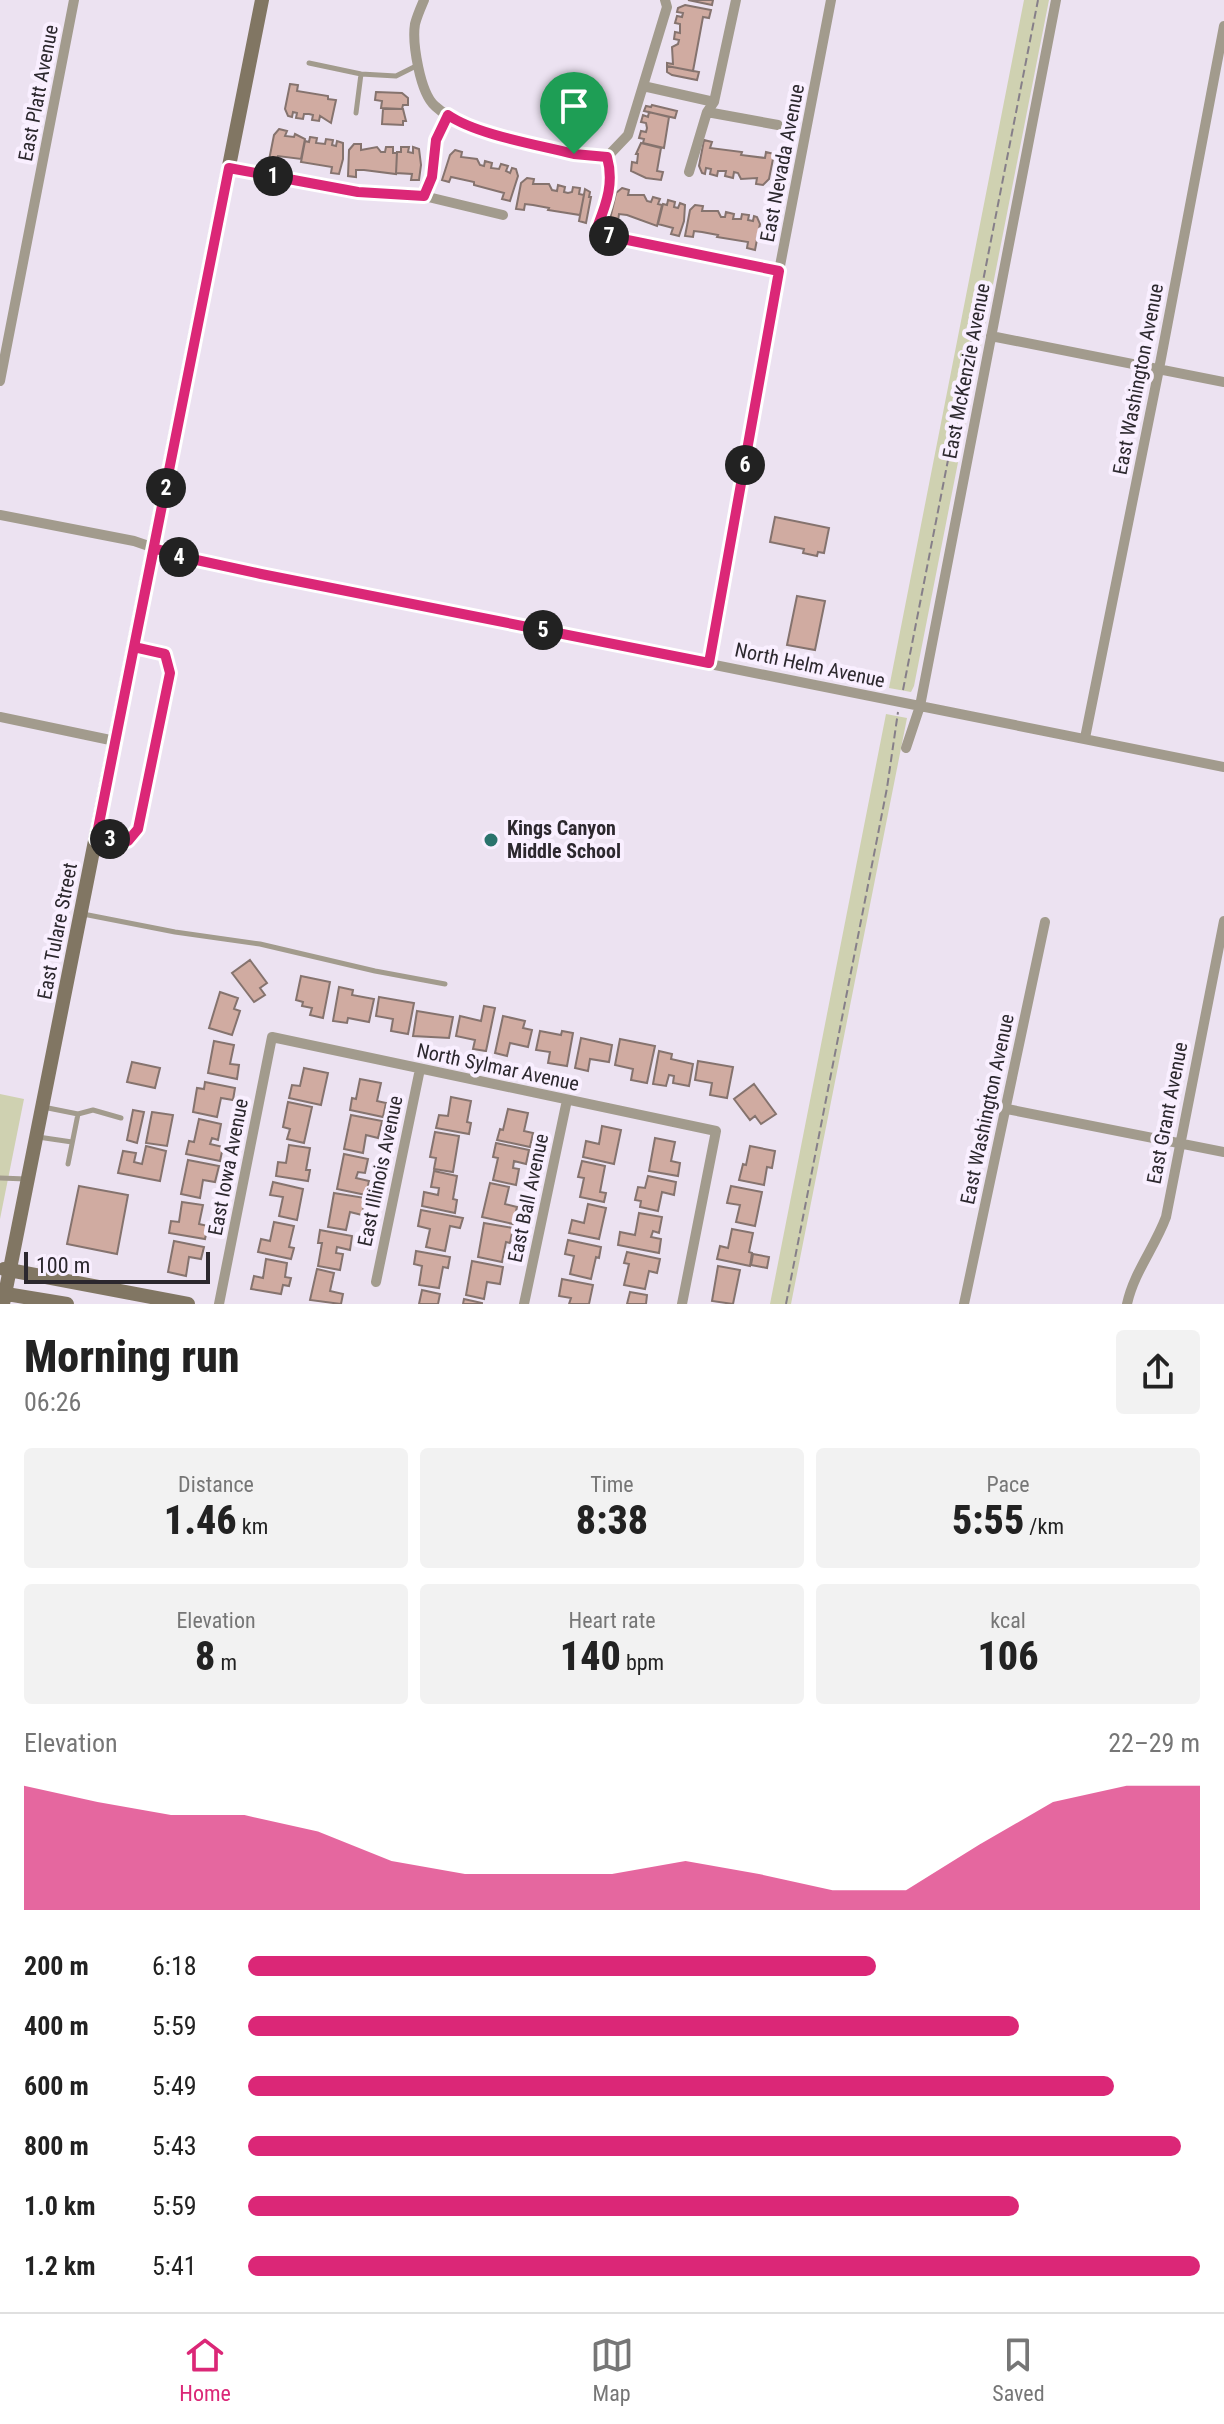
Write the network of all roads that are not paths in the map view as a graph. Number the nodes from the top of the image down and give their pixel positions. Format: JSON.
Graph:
{"nodes":[{"id":1,"x":74,"y":0,"type":"edge"},
{"id":2,"x":262,"y":0,"type":"edge"},
{"id":3,"x":424,"y":0,"type":"edge"},
{"id":4,"x":665,"y":0,"type":"edge"},
{"id":5,"x":736,"y":0,"type":"edge"},
{"id":6,"x":831,"y":0,"type":"edge"},
{"id":7,"x":1056,"y":0,"type":"edge"},
{"id":8,"x":1224,"y":26,"type":"edge"},
{"id":9,"x":309,"y":63,"type":"dead end"},
{"id":10,"x":417,"y":66,"type":"junction"},
{"id":11,"x":361,"y":74,"type":"junction"},
{"id":12,"x":643,"y":86,"type":"junction"},
{"id":13,"x":711,"y":107,"type":"junction"},
{"id":14,"x":356,"y":113,"type":"dead end"},
{"id":15,"x":448,"y":115,"type":"junction"},
{"id":16,"x":778,"y":125,"type":"dead end"},
{"id":17,"x":607,"y":157,"type":"junction"},
{"id":18,"x":229,"y":168,"type":"junction"},
{"id":19,"x":689,"y":172,"type":"dead end"},
{"id":20,"x":424,"y":196,"type":"junction"},
{"id":21,"x":503,"y":215,"type":"dead end"},
{"id":22,"x":779,"y":271,"type":"junction"},
{"id":23,"x":991,"y":336,"type":"junction"},
{"id":24,"x":1159,"y":369,"type":"junction"},
{"id":25,"x":0,"y":381,"type":"edge"},
{"id":26,"x":1224,"y":382,"type":"edge"},
{"id":27,"x":0,"y":515,"type":"edge"},
{"id":28,"x":154,"y":548,"type":"junction"},
{"id":29,"x":134,"y":647,"type":"junction"},
{"id":30,"x":709,"y":663,"type":"junction"},
{"id":31,"x":920,"y":706,"type":"junction"},
{"id":32,"x":0,"y":717,"type":"edge"},
{"id":33,"x":1085,"y":738,"type":"junction"},
{"id":34,"x":115,"y":741,"type":"junction"},
{"id":35,"x":906,"y":748,"type":"dead end"},
{"id":36,"x":1224,"y":767,"type":"edge"},
{"id":37,"x":96,"y":839,"type":"junction"},
{"id":38,"x":82,"y":914,"type":"junction"},
{"id":39,"x":1224,"y":921,"type":"edge"},
{"id":40,"x":1045,"y":922,"type":"dead end"},
{"id":41,"x":445,"y":984,"type":"dead end"},
{"id":42,"x":272,"y":1037,"type":"joint"},
{"id":43,"x":420,"y":1069,"type":"junction"},
{"id":44,"x":567,"y":1100,"type":"junction"},
{"id":45,"x":42,"y":1106,"type":"junction"},
{"id":46,"x":1007,"y":1109,"type":"junction"},
{"id":47,"x":78,"y":1114,"type":"junction"},
{"id":48,"x":121,"y":1118,"type":"dead end"},
{"id":49,"x":36,"y":1136,"type":"junction"},
{"id":50,"x":72,"y":1142,"type":"junction"},
{"id":51,"x":1179,"y":1142,"type":"junction"},
{"id":52,"x":1224,"y":1152,"type":"edge"},
{"id":53,"x":68,"y":1164,"type":"dead end"},
{"id":54,"x":0,"y":1178,"type":"edge"},
{"id":55,"x":27,"y":1179,"type":"junction"},
{"id":56,"x":5,"y":1269,"type":"edge"},
{"id":57,"x":376,"y":1282,"type":"dead end"},
{"id":58,"x":3,"y":1296,"type":"edge"},
{"id":59,"x":67,"y":1304,"type":"edge"},
{"id":60,"x":188,"y":1304,"type":"edge"},
{"id":61,"x":219,"y":1304,"type":"edge"},
{"id":62,"x":524,"y":1304,"type":"edge"},
{"id":63,"x":682,"y":1304,"type":"edge"},
{"id":64,"x":964,"y":1304,"type":"edge"},
{"id":65,"x":1127,"y":1304,"type":"edge"}],
"edges":[{"from":1,"to":25,"type":"street","name":"East Platt Avenue"},
{"from":2,"to":18,"type":"main road","name":"East Tulare Street"},
{"from":3,"to":10,"type":"street"},
{"from":4,"to":12,"type":"street"},
{"from":5,"to":13,"type":"street"},
{"from":6,"to":22,"type":"street","name":"East Nevada Avenue"},
{"from":7,"to":23,"type":"street","name":"East McKenzie Avenue"},
{"from":8,"to":24,"type":"street","name":"East Washington Avenue"},
{"from":9,"to":11,"type":"lane"},
{"from":10,"to":11,"type":"lane"},
{"from":10,"to":15,"type":"street"},
{"from":11,"to":14,"type":"lane"},
{"from":12,"to":13,"type":"street"},
{"from":12,"to":17,"type":"street"},
{"from":13,"to":16,"type":"street"},
{"from":13,"to":19,"type":"street"},
{"from":15,"to":17,"type":"street"},
{"from":15,"to":20,"type":"street"},
{"from":17,"to":22,"type":"street"},
{"from":18,"to":20,"type":"street"},
{"from":18,"to":28,"type":"main road","name":"East Tulare Street"},
{"from":20,"to":21,"type":"street"},
{"from":22,"to":30,"type":"street","name":"East Nevada Avenue"},
{"from":23,"to":24,"type":"street"},
{"from":23,"to":31,"type":"street","name":"East McKenzie Avenue"},
{"from":24,"to":26,"type":"street"},
{"from":24,"to":33,"type":"street","name":"East Washington Avenue"},
{"from":27,"to":28,"type":"street","name":"North Helm Avenue"},
{"from":28,"to":29,"type":"main road","name":"East Tulare Street"},
{"from":28,"to":30,"type":"street","name":"North Helm Avenue"},
{"from":29,"to":34,"type":"main road","name":"East Tulare Street"},
{"from":29,"to":37,"type":"lane"},
{"from":30,"to":31,"type":"street","name":"North Helm Avenue"},
{"from":31,"to":33,"type":"street","name":"North Helm Avenue"},
{"from":31,"to":35,"type":"street","name":"East McKenzie Avenue"},
{"from":32,"to":34,"type":"street"},
{"from":33,"to":36,"type":"street","name":"North Helm Avenue"},
{"from":34,"to":37,"type":"main road","name":"East Tulare Street"},
{"from":37,"to":38,"type":"main road","name":"East Tulare Street"},
{"from":38,"to":41,"type":"lane"},
{"from":38,"to":45,"type":"main road","name":"East Tulare Street"},
{"from":39,"to":51,"type":"street","name":"East Grant Avenue"},
{"from":40,"to":46,"type":"street","name":"East Washington Avenue"},
{"from":42,"to":43,"type":"street","name":"North Sylmar Avenue"},
{"from":42,"to":61,"type":"street","name":"East Iowa Avenue"},
{"from":43,"to":44,"type":"street","name":"North Sylmar Avenue"},
{"from":43,"to":57,"type":"street","name":"East Illinois Avenue"},
{"from":44,"to":62,"type":"street","name":"East Ball Avenue"},
{"from":44,"to":63,"type":"street","name":"North Sylmar Avenue"},
{"from":45,"to":47,"type":"lane"},
{"from":45,"to":49,"type":"main road","name":"East Tulare Street"},
{"from":46,"to":51,"type":"street"},
{"from":46,"to":64,"type":"street","name":"East Washington Avenue"},
{"from":47,"to":48,"type":"lane"},
{"from":47,"to":50,"type":"lane"},
{"from":49,"to":50,"type":"lane"},
{"from":49,"to":55,"type":"main road","name":"East Tulare Street"},
{"from":50,"to":53,"type":"lane"},
{"from":51,"to":52,"type":"street"},
{"from":51,"to":65,"type":"street","name":"East Grant Avenue"},
{"from":54,"to":55,"type":"lane"},
{"from":55,"to":56,"type":"main road","name":"East Tulare Street"},
{"from":56,"to":58,"type":"main road","name":"East Tulare Street"},
{"from":56,"to":60,"type":"main road"},
{"from":58,"to":59,"type":"main road"}]}
